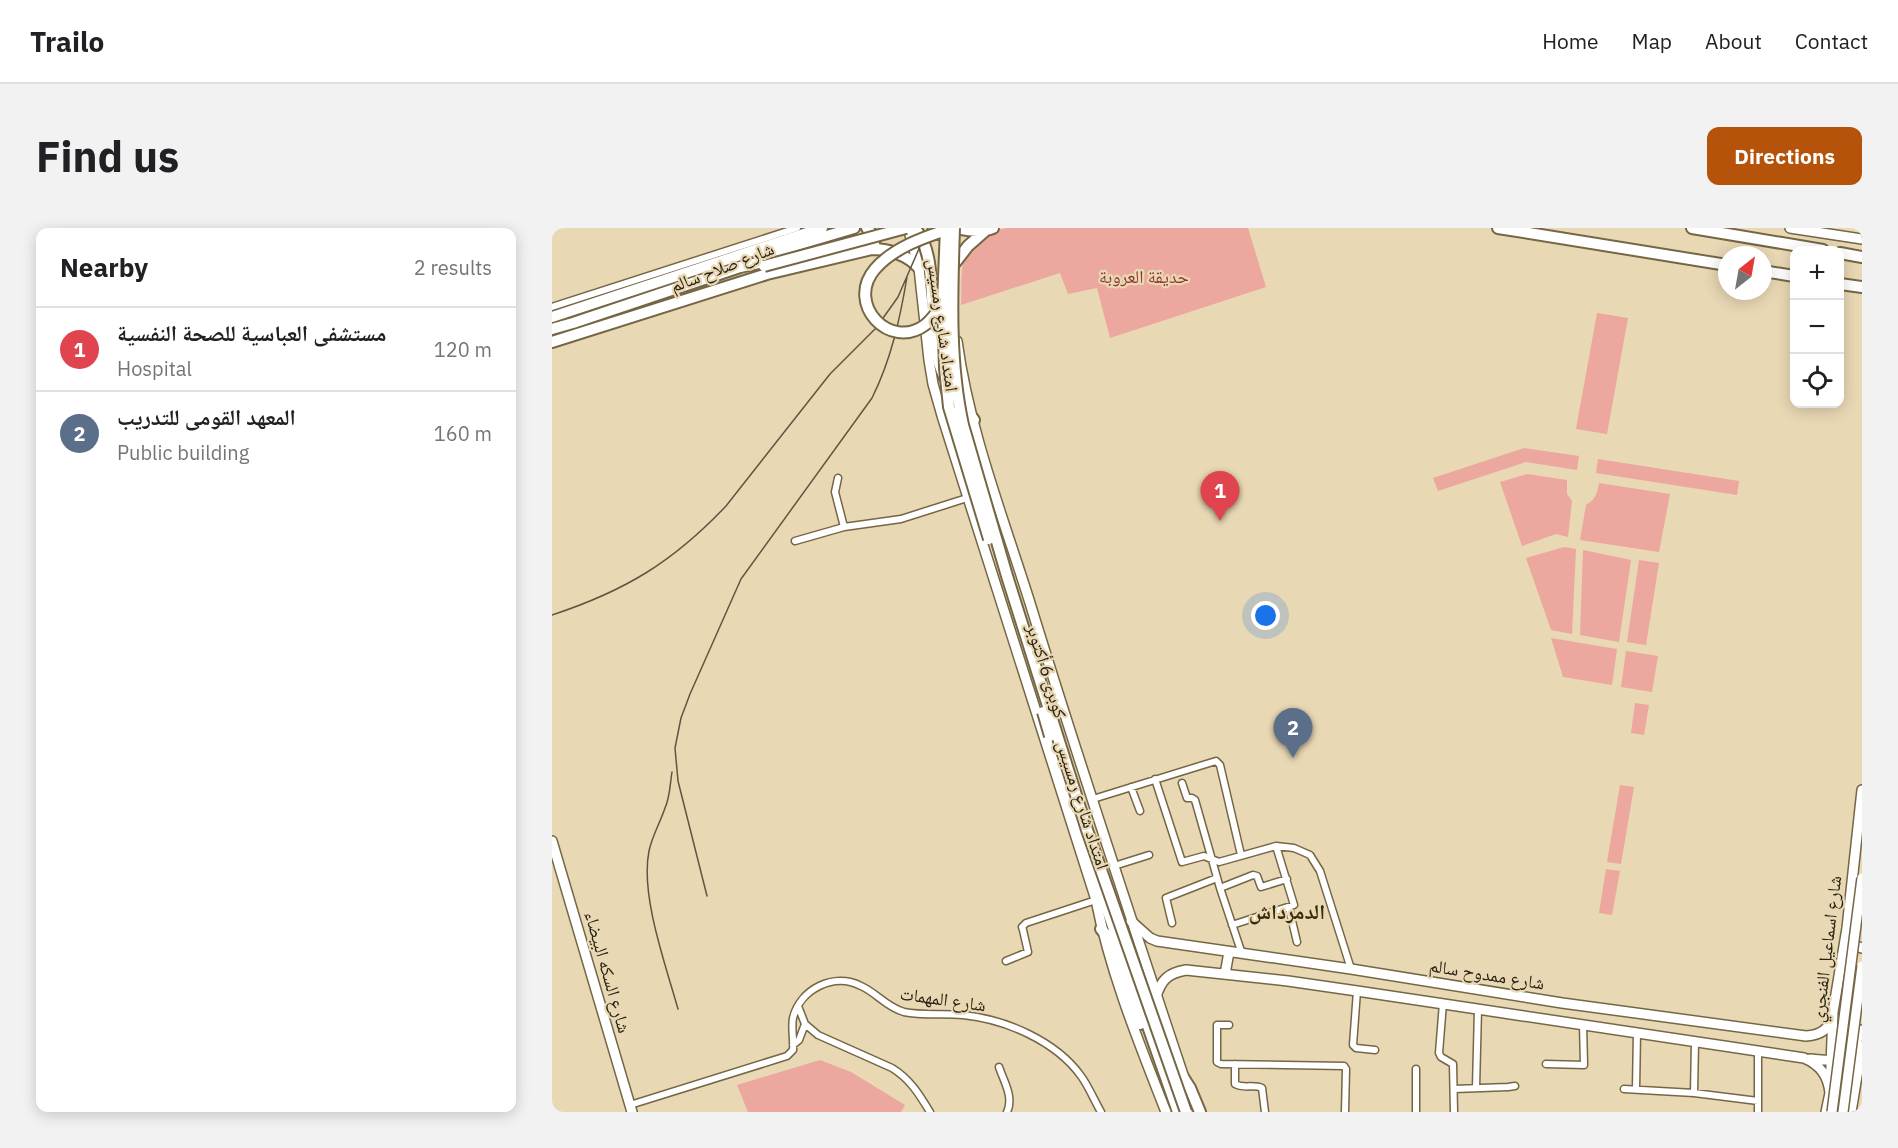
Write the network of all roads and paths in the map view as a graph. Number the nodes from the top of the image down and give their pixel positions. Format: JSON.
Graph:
{"nodes":[{"id":1,"x":797,"y":228,"type":"edge"},
{"id":2,"x":822,"y":228,"type":"edge"},
{"id":3,"x":854,"y":228,"type":"edge"},
{"id":4,"x":867,"y":228,"type":"edge"},
{"id":5,"x":884,"y":228,"type":"edge"},
{"id":6,"x":907,"y":228,"type":"edge"},
{"id":7,"x":914,"y":228,"type":"edge"},
{"id":8,"x":937,"y":228,"type":"edge"},
{"id":9,"x":946,"y":228,"type":"edge"},
{"id":10,"x":954,"y":228,"type":"edge"},
{"id":11,"x":1498,"y":228,"type":"edge"},
{"id":12,"x":1692,"y":228,"type":"edge"},
{"id":13,"x":1790,"y":228,"type":"edge"},
{"id":14,"x":989,"y":230,"type":"edge"},
{"id":15,"x":1862,"y":239,"type":"edge"},
{"id":16,"x":1799,"y":246,"type":"edge"},
{"id":17,"x":872,"y":249,"type":"junction"},
{"id":18,"x":1844,"y":254,"type":"edge"},
{"id":19,"x":1862,"y":257,"type":"edge"},
{"id":20,"x":763,"y":264,"type":"junction"},
{"id":21,"x":1718,"y":264,"type":"edge"},
{"id":22,"x":740,"y":267,"type":"junction"},
{"id":23,"x":919,"y":268,"type":"junction"},
{"id":24,"x":1772,"y":272,"type":"edge"},
{"id":25,"x":1790,"y":275,"type":"edge"},
{"id":26,"x":946,"y":276,"type":"junction"},
{"id":27,"x":1844,"y":285,"type":"edge"},
{"id":28,"x":1862,"y":288,"type":"edge"},
{"id":29,"x":714,"y":290,"type":"junction"},
{"id":30,"x":943,"y":303,"type":"junction"},
{"id":31,"x":552,"y":307,"type":"edge"},
{"id":32,"x":552,"y":317,"type":"edge"},
{"id":33,"x":552,"y":328,"type":"edge"},
{"id":34,"x":552,"y":342,"type":"edge"},
{"id":35,"x":974,"y":420,"type":"junction"},
{"id":36,"x":838,"y":478,"type":"dead end"},
{"id":37,"x":967,"y":498,"type":"junction"},
{"id":38,"x":844,"y":527,"type":"junction"},
{"id":39,"x":1008,"y":532,"type":"junction"},
{"id":40,"x":981,"y":538,"type":"junction"},
{"id":41,"x":795,"y":541,"type":"dead end"},
{"id":42,"x":1052,"y":675,"type":"junction"},
{"id":43,"x":1025,"y":677,"type":"junction"},
{"id":44,"x":1155,"y":779,"type":"junction"},
{"id":45,"x":1182,"y":783,"type":"dead end"},
{"id":46,"x":1131,"y":787,"type":"junction"},
{"id":47,"x":1862,"y":790,"type":"edge"},
{"id":48,"x":1092,"y":799,"type":"junction"},
{"id":49,"x":1140,"y":811,"type":"dead end"},
{"id":50,"x":552,"y":841,"type":"edge"},
{"id":51,"x":1276,"y":846,"type":"junction"},
{"id":52,"x":1149,"y":855,"type":"dead end"},
{"id":53,"x":1240,"y":855,"type":"junction"},
{"id":54,"x":1212,"y":860,"type":"junction"},
{"id":55,"x":1114,"y":866,"type":"junction"},
{"id":56,"x":1217,"y":878,"type":"junction"},
{"id":57,"x":1862,"y":878,"type":"edge"},
{"id":58,"x":1287,"y":879,"type":"junction"},
{"id":59,"x":1220,"y":888,"type":"junction"},
{"id":60,"x":1096,"y":900,"type":"junction"},
{"id":61,"x":1289,"y":908,"type":"junction"},
{"id":62,"x":1131,"y":921,"type":"junction"},
{"id":63,"x":1172,"y":923,"type":"dead end"},
{"id":64,"x":1232,"y":925,"type":"junction"},
{"id":65,"x":1101,"y":929,"type":"junction"},
{"id":66,"x":1845,"y":941,"type":"junction"},
{"id":67,"x":1297,"y":942,"type":"dead end"},
{"id":68,"x":1862,"y":948,"type":"edge"},
{"id":69,"x":1229,"y":952,"type":"junction"},
{"id":70,"x":1242,"y":954,"type":"junction"},
{"id":71,"x":1862,"y":959,"type":"edge"},
{"id":72,"x":1006,"y":961,"type":"dead end"},
{"id":73,"x":1842,"y":961,"type":"junction"},
{"id":74,"x":1862,"y":966,"type":"edge"},
{"id":75,"x":1351,"y":969,"type":"junction"},
{"id":76,"x":1225,"y":974,"type":"junction"},
{"id":77,"x":1357,"y":991,"type":"junction"},
{"id":78,"x":1156,"y":997,"type":"junction"},
{"id":79,"x":1443,"y":1003,"type":"junction"},
{"id":80,"x":1562,"y":1003,"type":"junction"},
{"id":81,"x":798,"y":1006,"type":"junction"},
{"id":82,"x":1478,"y":1009,"type":"junction"},
{"id":83,"x":1833,"y":1012,"type":"junction"},
{"id":84,"x":1657,"y":1015,"type":"junction"},
{"id":85,"x":1561,"y":1021,"type":"junction"},
{"id":86,"x":806,"y":1024,"type":"junction"},
{"id":87,"x":1583,"y":1024,"type":"junction"},
{"id":88,"x":1229,"y":1025,"type":"dead end"},
{"id":89,"x":1862,"y":1030,"type":"edge"},
{"id":90,"x":1637,"y":1032,"type":"junction"},
{"id":91,"x":1654,"y":1035,"type":"junction"},
{"id":92,"x":1695,"y":1042,"type":"junction"},
{"id":93,"x":793,"y":1045,"type":"junction"},
{"id":94,"x":1862,"y":1046,"type":"edge"},
{"id":95,"x":1375,"y":1050,"type":"dead end"},
{"id":96,"x":1758,"y":1050,"type":"junction"},
{"id":97,"x":1804,"y":1058,"type":"junction"},
{"id":98,"x":1831,"y":1061,"type":"junction"},
{"id":99,"x":1235,"y":1064,"type":"junction"},
{"id":100,"x":1546,"y":1064,"type":"dead end"},
{"id":101,"x":999,"y":1067,"type":"dead end"},
{"id":102,"x":1416,"y":1069,"type":"dead end"},
{"id":103,"x":1184,"y":1077,"type":"joint"},
{"id":104,"x":1515,"y":1086,"type":"dead end"},
{"id":105,"x":1476,"y":1088,"type":"junction"},
{"id":106,"x":1454,"y":1089,"type":"junction"},
{"id":107,"x":1624,"y":1089,"type":"dead end"},
{"id":108,"x":1636,"y":1089,"type":"junction"},
{"id":109,"x":1694,"y":1093,"type":"junction"},
{"id":110,"x":1830,"y":1093,"type":"junction"},
{"id":111,"x":1758,"y":1101,"type":"junction"},
{"id":112,"x":631,"y":1108,"type":"edge"},
{"id":113,"x":1197,"y":1110,"type":"edge"},
{"id":114,"x":930,"y":1112,"type":"edge"},
{"id":115,"x":1006,"y":1112,"type":"edge"},
{"id":116,"x":1101,"y":1112,"type":"edge"},
{"id":117,"x":1166,"y":1112,"type":"edge"},
{"id":118,"x":1171,"y":1112,"type":"edge"},
{"id":119,"x":1178,"y":1112,"type":"edge"},
{"id":120,"x":1186,"y":1112,"type":"edge"},
{"id":121,"x":1265,"y":1112,"type":"edge"},
{"id":122,"x":1345,"y":1112,"type":"edge"},
{"id":123,"x":1416,"y":1112,"type":"edge"},
{"id":124,"x":1454,"y":1112,"type":"edge"},
{"id":125,"x":1758,"y":1112,"type":"edge"},
{"id":126,"x":1826,"y":1112,"type":"edge"},
{"id":127,"x":1832,"y":1112,"type":"edge"},
{"id":128,"x":1843,"y":1112,"type":"edge"},
{"id":129,"x":1851,"y":1112,"type":"edge"}],
"edges":[{"from":1,"to":31,"type":"street"},
{"from":2,"to":32,"type":"highway"},
{"from":3,"to":22,"type":"highway"},
{"from":4,"to":17,"type":"highway"},
{"from":5,"to":20,"type":"highway","name":"شارع صلاح سالم","bridge":true},
{"from":6,"to":20,"type":"highway","name":"شارع صلاح سالم","bridge":true},
{"from":6,"to":23,"type":"main road","name":"امتداد شارع رمسيس"},
{"from":7,"to":35,"type":"highway"},
{"from":8,"to":26,"type":"main road","name":"امتداد شارع رمسيس"},
{"from":9,"to":30,"type":"highway","name":"كوبرى 6 أكتوبر","bridge":true},
{"from":10,"to":14,"type":"highway"},
{"from":10,"to":30,"type":"highway","bridge":true},
{"from":10,"to":120,"type":"highway","name":"كوبرى 6 أكتوبر","bridge":true},
{"from":11,"to":21,"type":"highway"},
{"from":12,"to":16,"type":"highway"},
{"from":13,"to":15,"type":"main road"},
{"from":14,"to":26,"type":"highway"},
{"from":17,"to":23,"type":"highway"},
{"from":17,"to":29,"type":"highway"},
{"from":18,"to":19,"type":"highway"},
{"from":20,"to":22,"type":"highway","name":"شارع صلاح سالم"},
{"from":20,"to":29,"type":"highway","name":"شارع صلاح سالم"},
{"from":22,"to":33,"type":"highway","name":"شارع صلاح سالم"},
{"from":23,"to":37,"type":"main road","name":"امتداد شارع رمسيس"},
{"from":24,"to":25,"type":"highway"},
{"from":26,"to":35,"type":"main road","name":"امتداد شارع رمسيس"},
{"from":27,"to":28,"type":"highway"},
{"from":29,"to":34,"type":"highway","name":"شارع صلاح سالم"},
{"from":30,"to":119,"type":"highway","name":"كوبرى 6 أكتوبر","bridge":true},
{"from":35,"to":39,"type":"main road","name":"امتداد شارع رمسيس"},
{"from":36,"to":38,"type":"street"},
{"from":37,"to":38,"type":"street"},
{"from":37,"to":40,"type":"main road","name":"امتداد شارع رمسيس"},
{"from":38,"to":41,"type":"street"},
{"from":39,"to":40,"type":"main road"},
{"from":39,"to":42,"type":"main road","name":"امتداد شارع رمسيس"},
{"from":40,"to":43,"type":"main road","name":"امتداد شارع رمسيس"},
{"from":42,"to":43,"type":"main road"},
{"from":42,"to":48,"type":"main road","name":"امتداد شارع رمسيس"},
{"from":43,"to":60,"type":"main road","name":"امتداد شارع رمسيس"},
{"from":44,"to":46,"type":"street"},
{"from":44,"to":53,"type":"street"},
{"from":44,"to":54,"type":"street"},
{"from":45,"to":54,"type":"street"},
{"from":46,"to":48,"type":"street"},
{"from":46,"to":49,"type":"street"},
{"from":47,"to":66,"type":"main road","name":"شارع اسماعيل الفنجري"},
{"from":48,"to":55,"type":"main road","name":"امتداد شارع رمسيس"},
{"from":50,"to":112,"type":"main road","name":"شارع السكه البيضاء"},
{"from":51,"to":53,"type":"street"},
{"from":51,"to":58,"type":"street"},
{"from":51,"to":75,"type":"street"},
{"from":52,"to":55,"type":"street"},
{"from":53,"to":54,"type":"street"},
{"from":54,"to":56,"type":"street"},
{"from":55,"to":62,"type":"main road","name":"امتداد شارع رمسيس"},
{"from":56,"to":59,"type":"street"},
{"from":56,"to":63,"type":"street"},
{"from":57,"to":127,"type":"main road","bridge":true},
{"from":58,"to":59,"type":"street"},
{"from":58,"to":61,"type":"street"},
{"from":59,"to":64,"type":"street"},
{"from":60,"to":65,"type":"main road","name":"امتداد شارع رمسيس"},
{"from":60,"to":72,"type":"street"},
{"from":61,"to":64,"type":"street"},
{"from":61,"to":67,"type":"street"},
{"from":62,"to":69,"type":"main road","name":"شارع ممدوح سالم"},
{"from":62,"to":78,"type":"main road","name":"امتداد شارع رمسيس"},
{"from":64,"to":70,"type":"street"},
{"from":65,"to":117,"type":"main road","name":"امتداد شارع رمسيس"},
{"from":65,"to":118,"type":"highway"},
{"from":66,"to":68,"type":"main road"},
{"from":66,"to":73,"type":"main road","name":"شارع اسماعيل الفنجري"},
{"from":69,"to":70,"type":"main road","name":"شارع ممدوح سالم"},
{"from":69,"to":76,"type":"main road"},
{"from":70,"to":75,"type":"main road","name":"شارع ممدوح سالم"},
{"from":71,"to":73,"type":"main road"},
{"from":73,"to":83,"type":"main road","name":"شارع اسماعيل الفنجري"},
{"from":74,"to":128,"type":"main road","bridge":true},
{"from":75,"to":80,"type":"main road","name":"شارع ممدوح سالم"},
{"from":76,"to":77,"type":"main road","name":"شارع ممدوح سالم"},
{"from":76,"to":78,"type":"main road","name":"شارع ممدوح سالم"},
{"from":77,"to":79,"type":"main road","name":"شارع ممدوح سالم"},
{"from":77,"to":95,"type":"street"},
{"from":78,"to":103,"type":"main road","name":"امتداد شارع رمسيس"},
{"from":79,"to":82,"type":"main road","name":"شارع ممدوح سالم"},
{"from":79,"to":106,"type":"street"},
{"from":80,"to":84,"type":"main road","name":"شارع ممدوح سالم"},
{"from":80,"to":85,"type":"main road"},
{"from":81,"to":86,"type":"street"},
{"from":81,"to":93,"type":"street"},
{"from":81,"to":116,"type":"street","name":"شارع المهمات"},
{"from":82,"to":85,"type":"main road","name":"شارع ممدوح سالم"},
{"from":82,"to":105,"type":"street"},
{"from":83,"to":84,"type":"main road","name":"شارع ممدوح سالم"},
{"from":83,"to":98,"type":"main road","name":"شارع اسماعيل الفنجري"},
{"from":84,"to":91,"type":"main road"},
{"from":85,"to":87,"type":"main road","name":"شارع ممدوح سالم"},
{"from":86,"to":93,"type":"street"},
{"from":86,"to":114,"type":"street"},
{"from":87,"to":90,"type":"main road","name":"شارع ممدوح سالم"},
{"from":87,"to":100,"type":"street"},
{"from":88,"to":99,"type":"street"},
{"from":89,"to":98,"type":"main road"},
{"from":90,"to":91,"type":"main road","name":"شارع ممدوح سالم"},
{"from":90,"to":108,"type":"street"},
{"from":91,"to":92,"type":"main road","name":"شارع ممدوح سالم"},
{"from":92,"to":96,"type":"main road","name":"شارع ممدوح سالم"},
{"from":92,"to":109,"type":"street"},
{"from":93,"to":112,"type":"street"},
{"from":94,"to":129,"type":"main road"},
{"from":96,"to":97,"type":"main road","name":"شارع ممدوح سالم"},
{"from":96,"to":111,"type":"street"},
{"from":97,"to":98,"type":"main road","name":"شارع ممدوح سالم"},
{"from":97,"to":110,"type":"main road"},
{"from":98,"to":110,"type":"main road","name":"شارع اسماعيل الفنجري"},
{"from":99,"to":121,"type":"street"},
{"from":99,"to":122,"type":"street"},
{"from":101,"to":115,"type":"street"},
{"from":102,"to":123,"type":"street"},
{"from":103,"to":113,"type":"highway"},
{"from":104,"to":105,"type":"street"},
{"from":105,"to":106,"type":"street"},
{"from":106,"to":124,"type":"street"},
{"from":107,"to":108,"type":"street"},
{"from":108,"to":109,"type":"street"},
{"from":109,"to":111,"type":"street"},
{"from":110,"to":126,"type":"main road","name":"شارع اسماعيل الفنجري"},
{"from":111,"to":125,"type":"street"}]}
